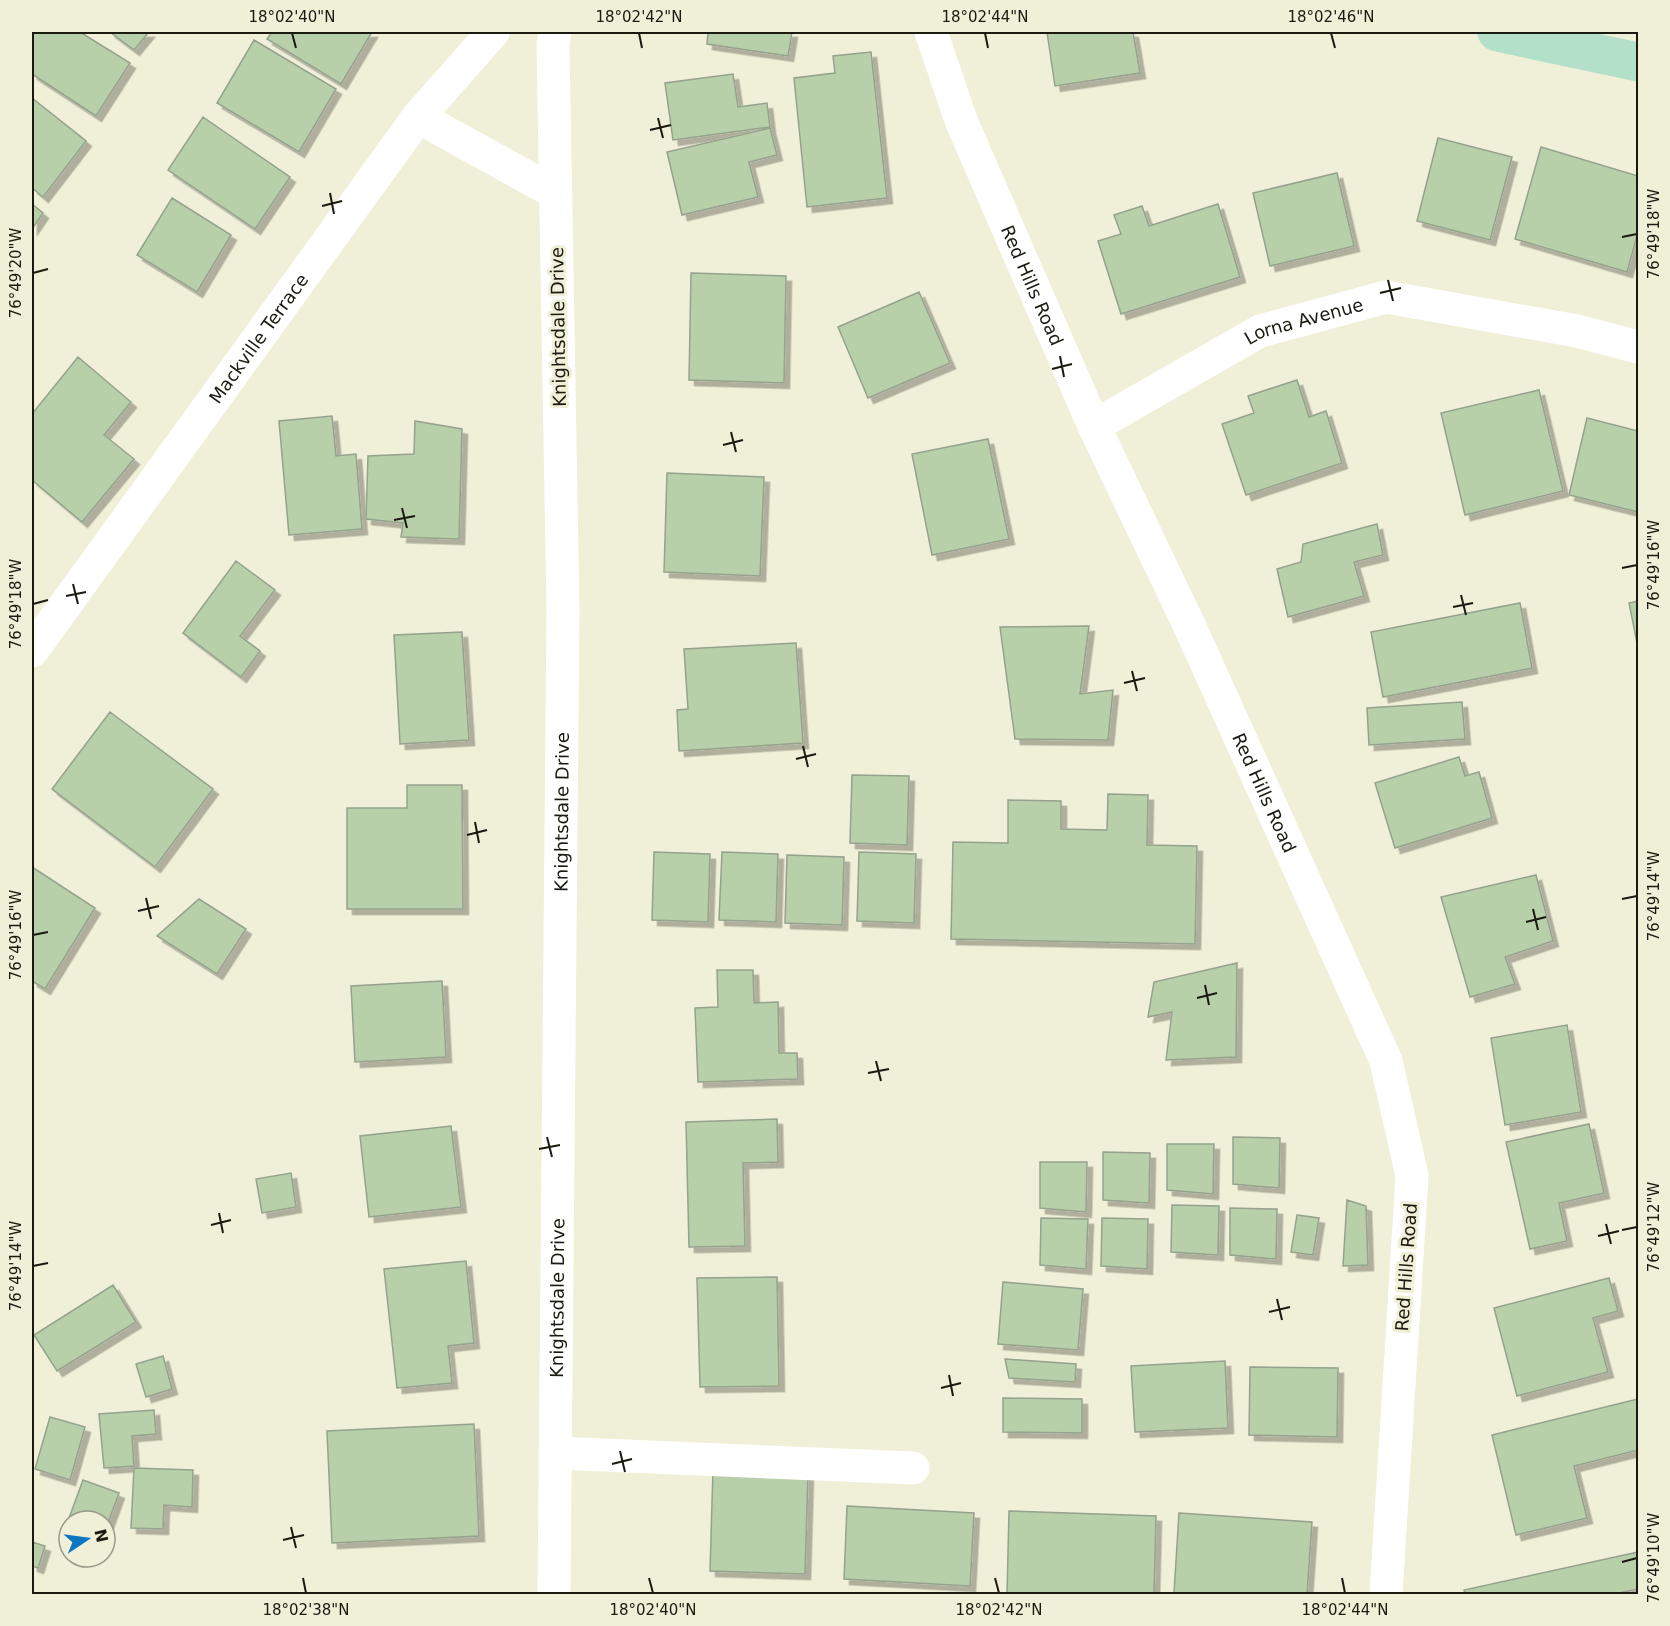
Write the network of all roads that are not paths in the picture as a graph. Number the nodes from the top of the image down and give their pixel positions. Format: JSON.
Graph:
{"nodes":[{"id":1,"x":493,"y":32,"type":"edge"},
{"id":2,"x":555,"y":32,"type":"edge"},
{"id":3,"x":931,"y":32,"type":"edge"},
{"id":4,"x":418,"y":117,"type":"junction"},
{"id":5,"x":556,"y":193,"type":"junction"},
{"id":6,"x":1638,"y":347,"type":"edge"},
{"id":7,"x":1094,"y":426,"type":"junction"},
{"id":8,"x":32,"y":651,"type":"edge"},
{"id":9,"x":555,"y":1453,"type":"junction"},
{"id":10,"x":913,"y":1468,"type":"dead end"},
{"id":11,"x":554,"y":1594,"type":"edge"},
{"id":12,"x":1386,"y":1594,"type":"edge"}],
"edges":[{"from":1,"to":4,"type":"street","name":"Mackville Terrace"},
{"from":2,"to":5,"type":"street","name":"Knightsdale Drive"},
{"from":3,"to":7,"type":"street","name":"Red Hills Road"},
{"from":4,"to":5,"type":"street"},
{"from":4,"to":8,"type":"street","name":"Mackville Terrace"},
{"from":5,"to":9,"type":"street","name":"Knightsdale Drive"},
{"from":6,"to":7,"type":"street","name":"Lorna Avenue"},
{"from":7,"to":12,"type":"street","name":"Red Hills Road"},
{"from":9,"to":10,"type":"street"},
{"from":9,"to":11,"type":"street","name":"Knightsdale Drive"}]}
